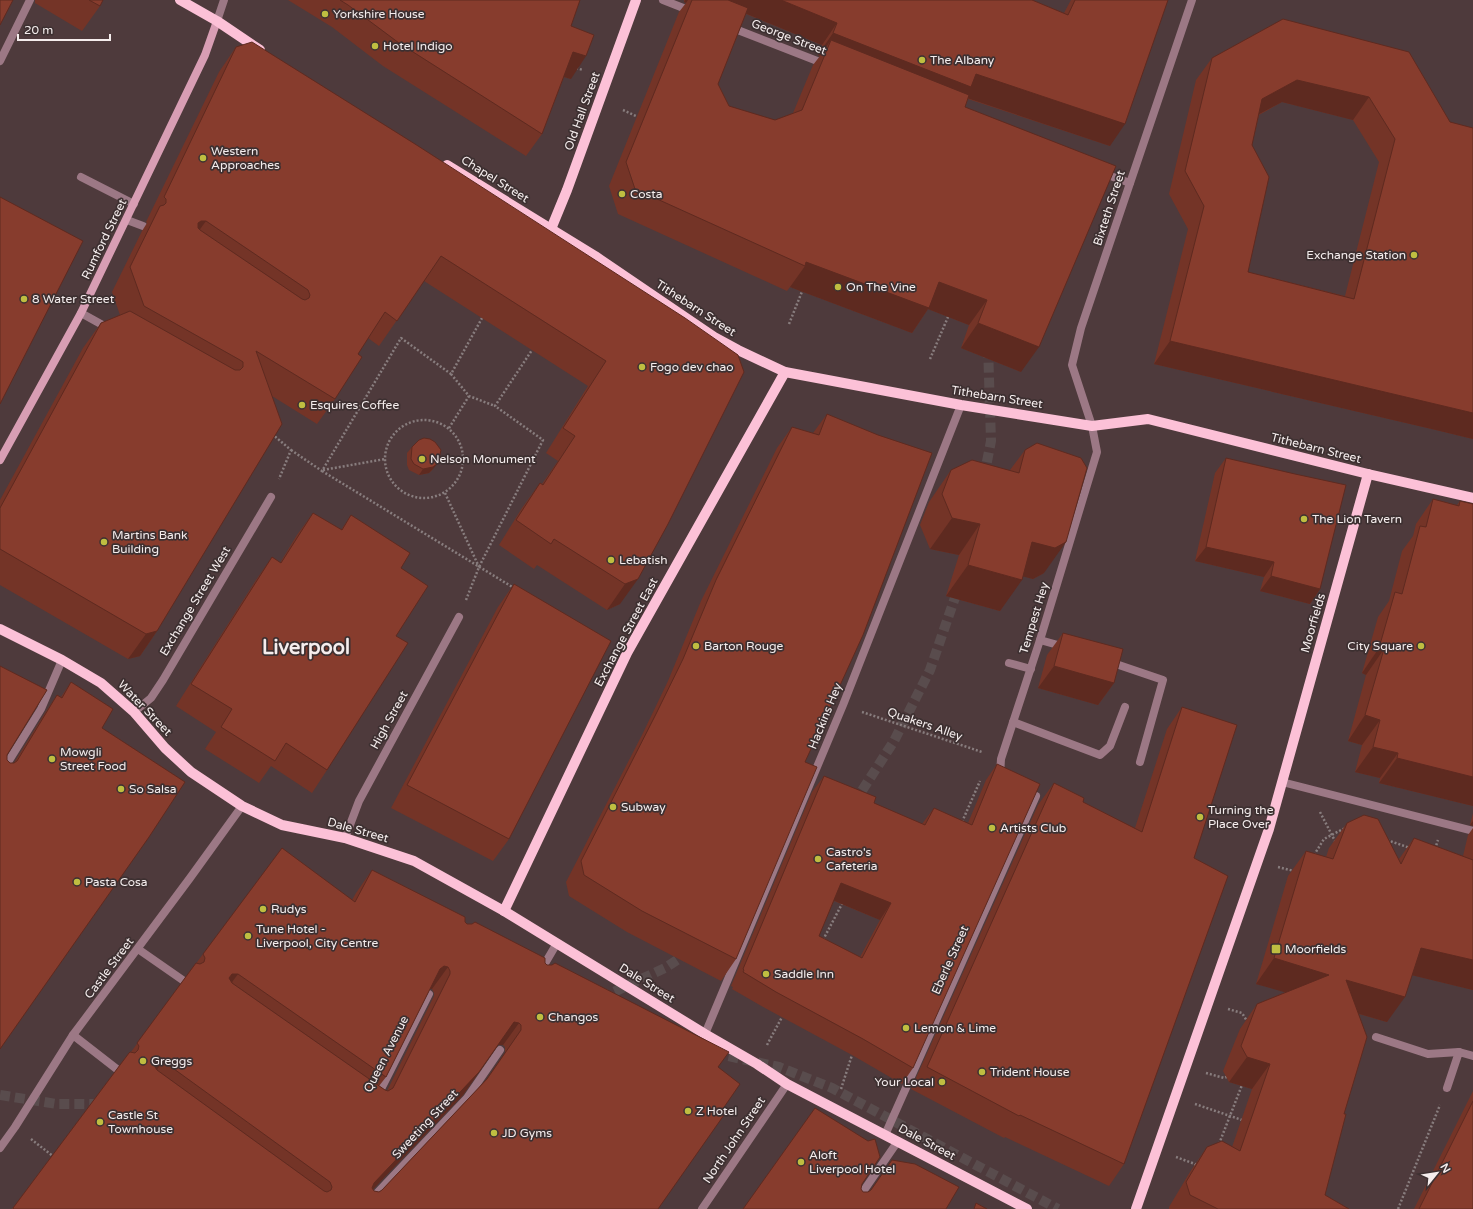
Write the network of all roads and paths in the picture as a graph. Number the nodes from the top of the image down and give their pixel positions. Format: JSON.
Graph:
{"nodes":[{"id":1,"x":30,"y":0,"type":"edge"},
{"id":2,"x":180,"y":0,"type":"edge"},
{"id":3,"x":224,"y":0,"type":"edge"},
{"id":4,"x":636,"y":0,"type":"edge"},
{"id":5,"x":663,"y":0,"type":"edge"},
{"id":6,"x":1192,"y":0,"type":"edge"},
{"id":7,"x":695,"y":13,"type":"edge"},
{"id":8,"x":217,"y":21,"type":"junction"},
{"id":9,"x":725,"y":24,"type":"edge"},
{"id":10,"x":266,"y":53,"type":"edge"},
{"id":11,"x":0,"y":61,"type":"edge"},
{"id":12,"x":574,"y":68,"type":"edge"},
{"id":13,"x":836,"y":68,"type":"edge"},
{"id":14,"x":583,"y":70,"type":"edge"},
{"id":15,"x":623,"y":110,"type":"dead end"},
{"id":16,"x":636,"y":116,"type":"dead end"},
{"id":17,"x":439,"y":160,"type":"edge"},
{"id":18,"x":1095,"y":170,"type":"edge"},
{"id":19,"x":81,"y":177,"type":"dead end"},
{"id":20,"x":1130,"y":183,"type":"junction"},
{"id":21,"x":134,"y":204,"type":"junction"},
{"id":22,"x":127,"y":220,"type":"junction"},
{"id":23,"x":143,"y":226,"type":"dead end"},
{"id":24,"x":550,"y":229,"type":"junction"},
{"id":25,"x":804,"y":287,"type":"edge"},
{"id":26,"x":81,"y":313,"type":"junction"},
{"id":27,"x":948,"y":317,"type":"edge"},
{"id":28,"x":482,"y":318,"type":"dead end"},
{"id":29,"x":789,"y":324,"type":"dead end"},
{"id":30,"x":114,"y":331,"type":"edge"},
{"id":31,"x":532,"y":350,"type":"dead end"},
{"id":32,"x":930,"y":359,"type":"dead end"},
{"id":33,"x":785,"y":372,"type":"junction"},
{"id":34,"x":451,"y":374,"type":"junction"},
{"id":35,"x":469,"y":396,"type":"junction"},
{"id":36,"x":962,"y":405,"type":"junction"},
{"id":37,"x":495,"y":406,"type":"junction"},
{"id":38,"x":1092,"y":426,"type":"junction"},
{"id":39,"x":449,"y":428,"type":"junction"},
{"id":40,"x":268,"y":430,"type":"edge"},
{"id":41,"x":291,"y":450,"type":"junction"},
{"id":42,"x":385,"y":459,"type":"junction"},
{"id":43,"x":0,"y":460,"type":"edge"},
{"id":44,"x":322,"y":470,"type":"junction"},
{"id":45,"x":1368,"y":474,"type":"junction"},
{"id":46,"x":445,"y":493,"type":"junction"},
{"id":47,"x":271,"y":497,"type":"joint"},
{"id":48,"x":1473,"y":498,"type":"edge"},
{"id":49,"x":479,"y":567,"type":"junction"},
{"id":50,"x":519,"y":591,"type":"edge"},
{"id":51,"x":460,"y":617,"type":"joint"},
{"id":52,"x":0,"y":629,"type":"edge"},
{"id":53,"x":1040,"y":640,"type":"junction"},
{"id":54,"x":1069,"y":649,"type":"edge"},
{"id":55,"x":1098,"y":658,"type":"edge"},
{"id":56,"x":62,"y":660,"type":"junction"},
{"id":57,"x":1009,"y":663,"type":"dead end"},
{"id":58,"x":1031,"y":669,"type":"junction"},
{"id":59,"x":843,"y":706,"type":"junction"},
{"id":60,"x":1125,"y":707,"type":"dead end"},
{"id":61,"x":134,"y":712,"type":"junction"},
{"id":62,"x":1013,"y":722,"type":"junction"},
{"id":63,"x":1001,"y":759,"type":"junction"},
{"id":64,"x":1140,"y":762,"type":"dead end"},
{"id":65,"x":0,"y":775,"type":"edge"},
{"id":66,"x":1002,"y":776,"type":"joint"},
{"id":67,"x":1282,"y":782,"type":"junction"},
{"id":68,"x":1033,"y":794,"type":"edge"},
{"id":69,"x":242,"y":806,"type":"junction"},
{"id":70,"x":1320,"y":812,"type":"dead end"},
{"id":71,"x":960,"y":827,"type":"edge"},
{"id":72,"x":1351,"y":829,"type":"edge"},
{"id":73,"x":1473,"y":830,"type":"edge"},
{"id":74,"x":345,"y":838,"type":"junction"},
{"id":75,"x":1381,"y":838,"type":"edge"},
{"id":76,"x":1438,"y":840,"type":"dead end"},
{"id":77,"x":1337,"y":845,"type":"edge"},
{"id":78,"x":1434,"y":850,"type":"edge"},
{"id":79,"x":1417,"y":851,"type":"edge"},
{"id":80,"x":1258,"y":861,"type":"junction"},
{"id":81,"x":1313,"y":861,"type":"edge"},
{"id":82,"x":1298,"y":872,"type":"edge"},
{"id":83,"x":846,"y":896,"type":"edge"},
{"id":84,"x":504,"y":911,"type":"junction"},
{"id":85,"x":822,"y":942,"type":"edge"},
{"id":86,"x":557,"y":943,"type":"junction"},
{"id":87,"x":138,"y":949,"type":"junction"},
{"id":88,"x":536,"y":979,"type":"edge"},
{"id":89,"x":184,"y":980,"type":"edge"},
{"id":90,"x":429,"y":994,"type":"edge"},
{"id":91,"x":1208,"y":1003,"type":"junction"},
{"id":92,"x":782,"y":1017,"type":"edge"},
{"id":93,"x":1250,"y":1026,"type":"edge"},
{"id":94,"x":705,"y":1034,"type":"junction"},
{"id":95,"x":73,"y":1035,"type":"junction"},
{"id":96,"x":1376,"y":1038,"type":"dead end"},
{"id":97,"x":500,"y":1050,"type":"edge"},
{"id":98,"x":1459,"y":1052,"type":"junction"},
{"id":99,"x":852,"y":1055,"type":"dead end"},
{"id":100,"x":1473,"y":1056,"type":"edge"},
{"id":101,"x":756,"y":1064,"type":"junction"},
{"id":102,"x":118,"y":1070,"type":"edge"},
{"id":103,"x":1231,"y":1074,"type":"dead end"},
{"id":104,"x":1224,"y":1078,"type":"dead end"},
{"id":105,"x":787,"y":1084,"type":"junction"},
{"id":106,"x":1242,"y":1085,"type":"dead end"},
{"id":107,"x":1447,"y":1088,"type":"joint"},
{"id":108,"x":1175,"y":1098,"type":"junction"},
{"id":109,"x":372,"y":1108,"type":"edge"},
{"id":110,"x":834,"y":1108,"type":"junction"},
{"id":111,"x":1230,"y":1115,"type":"junction"},
{"id":112,"x":1242,"y":1120,"type":"dead end"},
{"id":113,"x":15,"y":1126,"type":"junction"},
{"id":114,"x":885,"y":1135,"type":"junction"},
{"id":115,"x":898,"y":1141,"type":"junction"},
{"id":116,"x":1219,"y":1146,"type":"edge"},
{"id":117,"x":0,"y":1148,"type":"edge"},
{"id":118,"x":59,"y":1160,"type":"edge"},
{"id":119,"x":1195,"y":1164,"type":"edge"},
{"id":120,"x":1197,"y":1168,"type":"edge"},
{"id":121,"x":362,"y":1209,"type":"edge"},
{"id":122,"x":702,"y":1209,"type":"edge"},
{"id":123,"x":851,"y":1209,"type":"edge"},
{"id":124,"x":1026,"y":1209,"type":"edge"},
{"id":125,"x":1136,"y":1209,"type":"edge"},
{"id":126,"x":1398,"y":1209,"type":"edge"}],
"edges":[{"from":1,"to":11,"type":"street"},
{"from":2,"to":8,"type":"main road"},
{"from":3,"to":8,"type":"street"},
{"from":4,"to":24,"type":"main road","name":"Old Hall Street"},
{"from":5,"to":7,"type":"street"},
{"from":6,"to":20,"type":"street","name":"Bixteth Street"},
{"from":8,"to":10,"type":"main road"},
{"from":8,"to":21,"type":"street","name":"Rumford Street"},
{"from":9,"to":13,"type":"street","name":"George Street"},
{"from":12,"to":14,"type":"path"},
{"from":15,"to":16,"type":"path"},
{"from":17,"to":24,"type":"main road","name":"Chapel Street"},
{"from":18,"to":20,"type":"street"},
{"from":19,"to":21,"type":"street"},
{"from":20,"to":38,"type":"street","name":"Bixteth Street"},
{"from":21,"to":22,"type":"street","name":"Rumford Street"},
{"from":22,"to":23,"type":"street"},
{"from":22,"to":26,"type":"street","name":"Rumford Street"},
{"from":24,"to":33,"type":"main road","name":"Tithebarn Street"},
{"from":25,"to":29,"type":"path"},
{"from":26,"to":30,"type":"street"},
{"from":26,"to":43,"type":"street","name":"Rumford Street"},
{"from":27,"to":32,"type":"path"},
{"from":28,"to":34,"type":"path"},
{"from":31,"to":37,"type":"path"},
{"from":33,"to":36,"type":"main road","name":"Tithebarn Street"},
{"from":33,"to":84,"type":"main road","name":"Exchange Street East"},
{"from":34,"to":35,"type":"path"},
{"from":34,"to":44,"type":"path"},
{"from":35,"to":37,"type":"path"},
{"from":35,"to":39,"type":"path"},
{"from":36,"to":38,"type":"main road","name":"Tithebarn Street"},
{"from":36,"to":59,"type":"street","name":"Hackins Hey"},
{"from":37,"to":49,"type":"path"},
{"from":38,"to":45,"type":"main road","name":"Tithebarn Street"},
{"from":38,"to":53,"type":"street","name":"Tempest Hey"},
{"from":39,"to":42,"type":"path"},
{"from":39,"to":46,"type":"path"},
{"from":40,"to":41,"type":"path"},
{"from":41,"to":44,"type":"path"},
{"from":41,"to":47,"type":"path"},
{"from":42,"to":44,"type":"path"},
{"from":42,"to":46,"type":"path"},
{"from":44,"to":49,"type":"path"},
{"from":45,"to":48,"type":"main road","name":"Tithebarn Street"},
{"from":45,"to":67,"type":"main road","name":"Moorfields"},
{"from":46,"to":49,"type":"path"},
{"from":47,"to":61,"type":"street","name":"Exchange Street West"},
{"from":49,"to":50,"type":"path"},
{"from":49,"to":51,"type":"path"},
{"from":51,"to":74,"type":"street","name":"High Street"},
{"from":52,"to":56,"type":"main road","name":"Water Street"},
{"from":53,"to":54,"type":"street"},
{"from":53,"to":58,"type":"street","name":"Tempest Hey"},
{"from":55,"to":64,"type":"street"},
{"from":56,"to":61,"type":"main road","name":"Water Street"},
{"from":56,"to":65,"type":"street"},
{"from":57,"to":58,"type":"street"},
{"from":58,"to":62,"type":"street","name":"Tempest Hey"},
{"from":59,"to":63,"type":"path","name":"Quakers Alley"},
{"from":59,"to":94,"type":"street","name":"Hackins Hey"},
{"from":60,"to":62,"type":"street"},
{"from":61,"to":69,"type":"main road","name":"Water Street"},
{"from":62,"to":63,"type":"street","name":"Tempest Hey"},
{"from":63,"to":66,"type":"street","name":"Tempest Hey"},
{"from":66,"to":71,"type":"path"},
{"from":67,"to":73,"type":"street"},
{"from":67,"to":80,"type":"main road","name":"Moorfields"},
{"from":68,"to":114,"type":"street","name":"Eberle Street"},
{"from":69,"to":74,"type":"main road","name":"Dale Street"},
{"from":69,"to":87,"type":"street","name":"Castle Street"},
{"from":70,"to":77,"type":"path"},
{"from":72,"to":81,"type":"path","bridge":true},
{"from":74,"to":84,"type":"main road","name":"Dale Street"},
{"from":75,"to":79,"type":"path","bridge":true},
{"from":76,"to":78,"type":"path","bridge":true},
{"from":80,"to":82,"type":"path"},
{"from":80,"to":91,"type":"main road","name":"Moorfields"},
{"from":83,"to":85,"type":"path"},
{"from":84,"to":86,"type":"main road","name":"Dale Street"},
{"from":86,"to":88,"type":"street"},
{"from":86,"to":94,"type":"main road","name":"Dale Street"},
{"from":87,"to":89,"type":"street"},
{"from":87,"to":95,"type":"street","name":"Castle Street"},
{"from":90,"to":109,"type":"street","name":"Queen Avenue"},
{"from":91,"to":93,"type":"path"},
{"from":91,"to":108,"type":"main road","name":"Moorfields"},
{"from":92,"to":101,"type":"path"},
{"from":94,"to":101,"type":"main road","name":"Dale Street"},
{"from":95,"to":102,"type":"street"},
{"from":95,"to":113,"type":"street","name":"Castle Street"},
{"from":96,"to":98,"type":"street"},
{"from":97,"to":121,"type":"street","name":"Sweeting Street"},
{"from":98,"to":100,"type":"street"},
{"from":98,"to":107,"type":"street"},
{"from":99,"to":110,"type":"path"},
{"from":101,"to":105,"type":"main road","name":"Dale Street"},
{"from":103,"to":104,"type":"path"},
{"from":105,"to":110,"type":"main road","name":"Dale Street"},
{"from":105,"to":122,"type":"street","name":"North John Street"},
{"from":106,"to":111,"type":"path"},
{"from":107,"to":126,"type":"path"},
{"from":108,"to":111,"type":"path"},
{"from":108,"to":125,"type":"main road","name":"Moorfields"},
{"from":110,"to":114,"type":"main road","name":"Dale Street"},
{"from":111,"to":112,"type":"path"},
{"from":111,"to":116,"type":"path"},
{"from":113,"to":117,"type":"street","name":"Castle Street"},
{"from":113,"to":118,"type":"path"},
{"from":114,"to":115,"type":"main road","name":"Dale Street"},
{"from":115,"to":123,"type":"street"},
{"from":115,"to":124,"type":"main road","name":"Dale Street"},
{"from":119,"to":120,"type":"path"}]}
